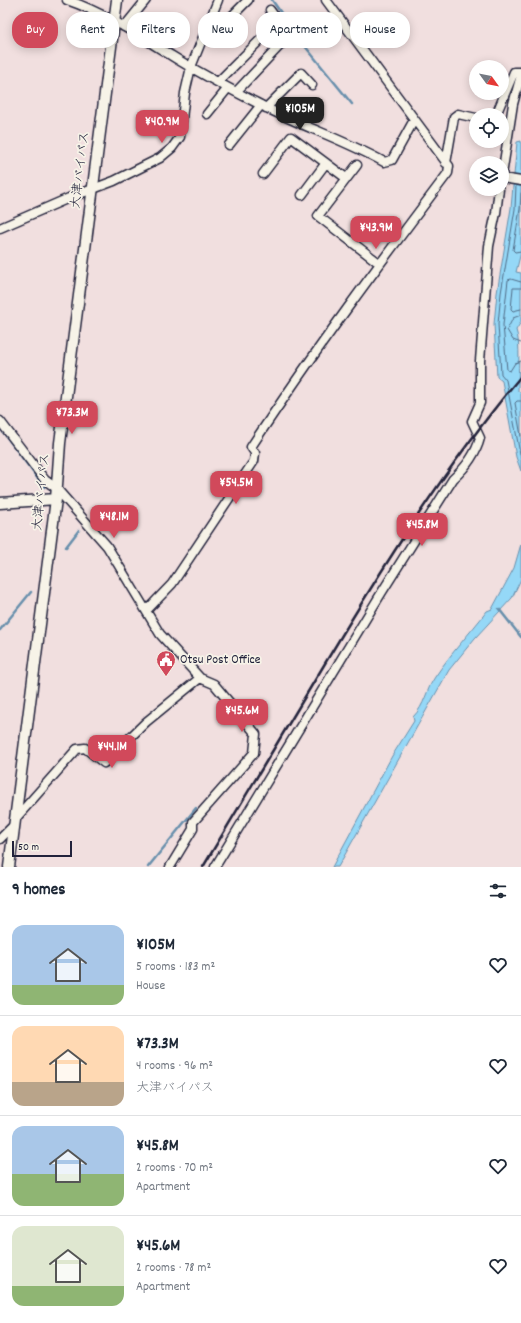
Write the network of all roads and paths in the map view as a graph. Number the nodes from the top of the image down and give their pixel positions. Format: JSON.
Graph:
{"nodes":[{"id":1,"x":67,"y":0,"type":"edge"},
{"id":2,"x":117,"y":0,"type":"edge"},
{"id":3,"x":146,"y":0,"type":"edge"},
{"id":4,"x":218,"y":0,"type":"edge"},
{"id":5,"x":248,"y":0,"type":"edge"},
{"id":6,"x":326,"y":0,"type":"edge"},
{"id":7,"x":94,"y":12,"type":"edge"},
{"id":8,"x":115,"y":12,"type":"edge"},
{"id":9,"x":213,"y":12,"type":"edge"},
{"id":10,"x":236,"y":12,"type":"edge"},
{"id":11,"x":119,"y":24,"type":"edge"},
{"id":12,"x":124,"y":27,"type":"junction"},
{"id":13,"x":256,"y":44,"type":"edge"},
{"id":14,"x":110,"y":48,"type":"edge"},
{"id":15,"x":198,"y":48,"type":"edge"},
{"id":16,"x":278,"y":48,"type":"edge"},
{"id":17,"x":191,"y":67,"type":"junction"},
{"id":18,"x":521,"y":72,"type":"edge"},
{"id":19,"x":521,"y":75,"type":"edge"},
{"id":20,"x":218,"y":82,"type":"junction"},
{"id":21,"x":312,"y":85,"type":"dead end"},
{"id":22,"x":228,"y":88,"type":"junction"},
{"id":23,"x":236,"y":92,"type":"junction"},
{"id":24,"x":263,"y":106,"type":"junction"},
{"id":25,"x":499,"y":108,"type":"edge"},
{"id":26,"x":208,"y":114,"type":"dead end"},
{"id":27,"x":469,"y":116,"type":"edge"},
{"id":28,"x":414,"y":120,"type":"junction"},
{"id":29,"x":229,"y":145,"type":"dead end"},
{"id":30,"x":507,"y":156,"type":"edge"},
{"id":31,"x":326,"y":163,"type":"junction"},
{"id":32,"x":446,"y":163,"type":"junction"},
{"id":33,"x":357,"y":165,"type":"dead end"},
{"id":34,"x":263,"y":174,"type":"dead end"},
{"id":35,"x":346,"y":178,"type":"junction"},
{"id":36,"x":509,"y":178,"type":"edge"},
{"id":37,"x":521,"y":181,"type":"edge"},
{"id":38,"x":92,"y":189,"type":"junction"},
{"id":39,"x":302,"y":195,"type":"dead end"},
{"id":40,"x":497,"y":196,"type":"edge"},
{"id":41,"x":0,"y":228,"type":"edge"},
{"id":42,"x":379,"y":263,"type":"junction"},
{"id":43,"x":0,"y":421,"type":"edge"},
{"id":44,"x":56,"y":488,"type":"junction"},
{"id":45,"x":56,"y":498,"type":"junction"},
{"id":46,"x":0,"y":503,"type":"edge"},
{"id":47,"x":146,"y":610,"type":"junction"},
{"id":48,"x":200,"y":678,"type":"junction"},
{"id":49,"x":15,"y":822,"type":"junction"},
{"id":50,"x":0,"y":839,"type":"edge"},
{"id":51,"x":9,"y":867,"type":"edge"},
{"id":52,"x":170,"y":867,"type":"edge"},
{"id":53,"x":215,"y":867,"type":"edge"}],
"edges":[{"from":1,"to":7,"type":"street"},
{"from":2,"to":8,"type":"main road","name":"大津バイパス"},
{"from":3,"to":12,"type":"street"},
{"from":4,"to":9,"type":"street"},
{"from":5,"to":10,"type":"street"},
{"from":6,"to":28,"type":"street"},
{"from":11,"to":12,"type":"street"},
{"from":12,"to":17,"type":"street"},
{"from":13,"to":20,"type":"street"},
{"from":14,"to":38,"type":"main road","name":"大津バイパス"},
{"from":15,"to":17,"type":"street"},
{"from":16,"to":23,"type":"street"},
{"from":17,"to":20,"type":"street"},
{"from":17,"to":38,"type":"street"},
{"from":18,"to":25,"type":"street"},
{"from":19,"to":30,"type":"street"},
{"from":20,"to":22,"type":"street"},
{"from":21,"to":24,"type":"street"},
{"from":22,"to":23,"type":"street"},
{"from":22,"to":26,"type":"street"},
{"from":23,"to":24,"type":"street"},
{"from":24,"to":28,"type":"street"},
{"from":24,"to":29,"type":"street"},
{"from":27,"to":32,"type":"street"},
{"from":28,"to":32,"type":"street"},
{"from":31,"to":34,"type":"street"},
{"from":31,"to":35,"type":"street"},
{"from":31,"to":39,"type":"street"},
{"from":32,"to":42,"type":"street"},
{"from":33,"to":35,"type":"street"},
{"from":35,"to":42,"type":"street"},
{"from":36,"to":37,"type":"street"},
{"from":38,"to":41,"type":"street"},
{"from":38,"to":44,"type":"main road","name":"大津バイパス"},
{"from":40,"to":53,"type":"street"},
{"from":42,"to":47,"type":"street"},
{"from":43,"to":44,"type":"street"},
{"from":44,"to":45,"type":"main road","name":"大津バイパス"},
{"from":44,"to":47,"type":"street"},
{"from":45,"to":46,"type":"main road"},
{"from":45,"to":49,"type":"main road","name":"大津バイパス"},
{"from":47,"to":48,"type":"street"},
{"from":48,"to":49,"type":"street"},
{"from":48,"to":52,"type":"street"},
{"from":49,"to":50,"type":"street"},
{"from":49,"to":51,"type":"main road","name":"大津バイパス"}]}
